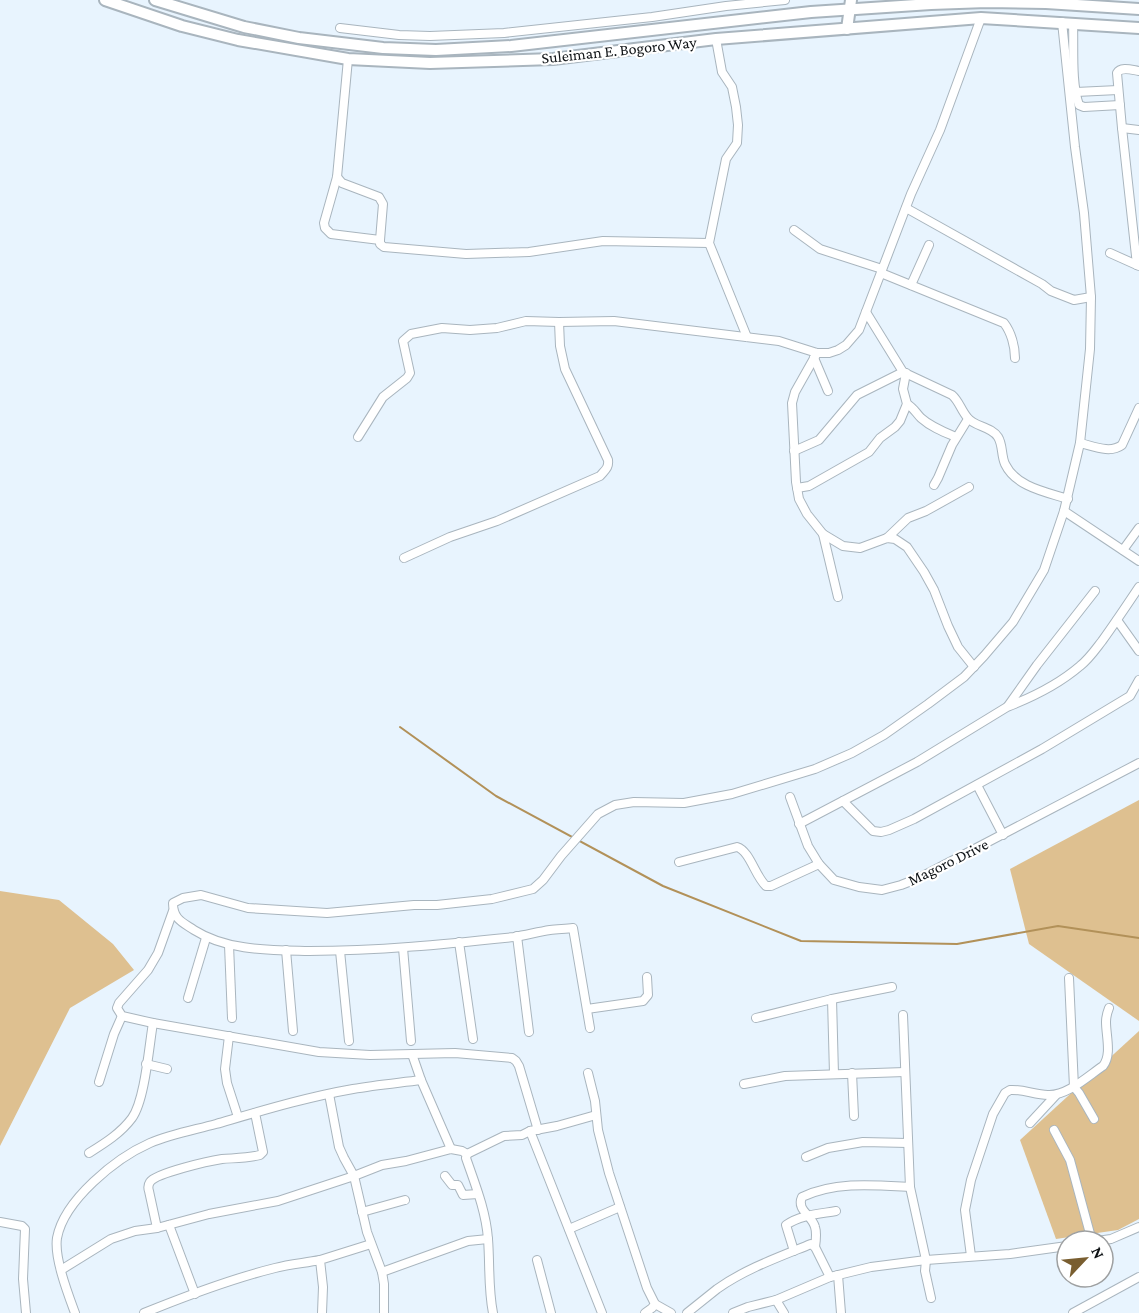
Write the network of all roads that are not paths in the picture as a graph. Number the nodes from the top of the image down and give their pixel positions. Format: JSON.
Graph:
{"nodes":[{"id":1,"x":105,"y":0,"type":"edge"},
{"id":2,"x":155,"y":0,"type":"edge"},
{"id":3,"x":785,"y":0,"type":"edge"},
{"id":4,"x":850,"y":2,"type":"edge"},
{"id":5,"x":1139,"y":9,"type":"edge"},
{"id":6,"x":981,"y":18,"type":"junction"},
{"id":7,"x":1068,"y":23,"type":"junction"},
{"id":8,"x":340,"y":28,"type":"dead end"},
{"id":9,"x":1139,"y":28,"type":"edge"},
{"id":10,"x":847,"y":29,"type":"junction"},
{"id":11,"x":716,"y":39,"type":"junction"},
{"id":12,"x":348,"y":59,"type":"junction"},
{"id":13,"x":1139,"y":71,"type":"edge"},
{"id":14,"x":1118,"y":90,"type":"junction"},
{"id":15,"x":1076,"y":92,"type":"junction"},
{"id":16,"x":1120,"y":105,"type":"junction"},
{"id":17,"x":1122,"y":128,"type":"junction"},
{"id":18,"x":1139,"y":130,"type":"edge"},
{"id":19,"x":338,"y":182,"type":"junction"},
{"id":20,"x":1129,"y":194,"type":"junction"},
{"id":21,"x":1139,"y":195,"type":"edge"},
{"id":22,"x":906,"y":208,"type":"junction"},
{"id":23,"x":794,"y":230,"type":"dead end"},
{"id":24,"x":380,"y":240,"type":"junction"},
{"id":25,"x":709,"y":243,"type":"junction"},
{"id":26,"x":929,"y":244,"type":"dead end"},
{"id":27,"x":1110,"y":253,"type":"dead end"},
{"id":28,"x":1138,"y":265,"type":"edge"},
{"id":29,"x":881,"y":271,"type":"junction"},
{"id":30,"x":911,"y":285,"type":"junction"},
{"id":31,"x":1090,"y":297,"type":"junction"},
{"id":32,"x":866,"y":312,"type":"junction"},
{"id":33,"x":559,"y":322,"type":"junction"},
{"id":34,"x":747,"y":337,"type":"junction"},
{"id":35,"x":816,"y":356,"type":"junction"},
{"id":36,"x":1015,"y":358,"type":"dead end"},
{"id":37,"x":904,"y":372,"type":"junction"},
{"id":38,"x":828,"y":391,"type":"dead end"},
{"id":39,"x":907,"y":404,"type":"junction"},
{"id":40,"x":1139,"y":408,"type":"edge"},
{"id":41,"x":968,"y":419,"type":"junction"},
{"id":42,"x":358,"y":437,"type":"dead end"},
{"id":43,"x":956,"y":437,"type":"junction"},
{"id":44,"x":1080,"y":442,"type":"junction"},
{"id":45,"x":794,"y":451,"type":"junction"},
{"id":46,"x":934,"y":485,"type":"dead end"},
{"id":47,"x":969,"y":487,"type":"dead end"},
{"id":48,"x":797,"y":488,"type":"junction"},
{"id":49,"x":1068,"y":499,"type":"junction"},
{"id":50,"x":1064,"y":511,"type":"junction"},
{"id":51,"x":1139,"y":528,"type":"edge"},
{"id":52,"x":823,"y":534,"type":"junction"},
{"id":53,"x":887,"y":538,"type":"junction"},
{"id":54,"x":843,"y":546,"type":"junction"},
{"id":55,"x":1123,"y":550,"type":"junction"},
{"id":56,"x":828,"y":553,"type":"junction"},
{"id":57,"x":404,"y":558,"type":"dead end"},
{"id":58,"x":1139,"y":561,"type":"edge"},
{"id":59,"x":1139,"y":587,"type":"edge"},
{"id":60,"x":1095,"y":591,"type":"dead end"},
{"id":61,"x":838,"y":597,"type":"dead end"},
{"id":62,"x":1117,"y":620,"type":"junction"},
{"id":63,"x":1139,"y":651,"type":"edge"},
{"id":64,"x":974,"y":667,"type":"junction"},
{"id":65,"x":1139,"y":680,"type":"edge"},
{"id":66,"x":1007,"y":707,"type":"junction"},
{"id":67,"x":1139,"y":764,"type":"edge"},
{"id":68,"x":976,"y":786,"type":"junction"},
{"id":69,"x":790,"y":797,"type":"dead end"},
{"id":70,"x":843,"y":801,"type":"junction"},
{"id":71,"x":799,"y":824,"type":"junction"},
{"id":72,"x":1003,"y":835,"type":"junction"},
{"id":73,"x":679,"y":862,"type":"dead end"},
{"id":74,"x":819,"y":864,"type":"junction"},
{"id":75,"x":173,"y":911,"type":"junction"},
{"id":76,"x":517,"y":936,"type":"junction"},
{"id":77,"x":206,"y":938,"type":"junction"},
{"id":78,"x":459,"y":942,"type":"junction"},
{"id":79,"x":229,"y":945,"type":"junction"},
{"id":80,"x":403,"y":948,"type":"junction"},
{"id":81,"x":286,"y":950,"type":"junction"},
{"id":82,"x":340,"y":951,"type":"junction"},
{"id":83,"x":647,"y":977,"type":"dead end"},
{"id":84,"x":1069,"y":978,"type":"dead end"},
{"id":85,"x":892,"y":987,"type":"dead end"},
{"id":86,"x":188,"y":998,"type":"dead end"},
{"id":87,"x":832,"y":999,"type":"junction"},
{"id":88,"x":1109,"y":1008,"type":"dead end"},
{"id":89,"x":587,"y":1009,"type":"junction"},
{"id":90,"x":903,"y":1015,"type":"dead end"},
{"id":91,"x":122,"y":1016,"type":"junction"},
{"id":92,"x":232,"y":1018,"type":"dead end"},
{"id":93,"x":756,"y":1018,"type":"dead end"},
{"id":94,"x":153,"y":1023,"type":"junction"},
{"id":95,"x":590,"y":1028,"type":"dead end"},
{"id":96,"x":293,"y":1031,"type":"dead end"},
{"id":97,"x":530,"y":1032,"type":"dead end"},
{"id":98,"x":229,"y":1036,"type":"junction"},
{"id":99,"x":473,"y":1039,"type":"dead end"},
{"id":100,"x":349,"y":1041,"type":"dead end"},
{"id":101,"x":411,"y":1041,"type":"dead end"},
{"id":102,"x":412,"y":1054,"type":"junction"},
{"id":103,"x":146,"y":1064,"type":"junction"},
{"id":104,"x":166,"y":1069,"type":"dead end"},
{"id":105,"x":905,"y":1072,"type":"junction"},
{"id":106,"x":588,"y":1073,"type":"dead end"},
{"id":107,"x":852,"y":1073,"type":"junction"},
{"id":108,"x":834,"y":1074,"type":"junction"},
{"id":109,"x":421,"y":1080,"type":"junction"},
{"id":110,"x":99,"y":1082,"type":"dead end"},
{"id":111,"x":744,"y":1084,"type":"dead end"},
{"id":112,"x":1074,"y":1087,"type":"junction"},
{"id":113,"x":329,"y":1094,"type":"junction"},
{"id":114,"x":1056,"y":1095,"type":"junction"},
{"id":115,"x":255,"y":1113,"type":"junction"},
{"id":116,"x":596,"y":1115,"type":"junction"},
{"id":117,"x":854,"y":1116,"type":"dead end"},
{"id":118,"x":238,"y":1117,"type":"junction"},
{"id":119,"x":1094,"y":1119,"type":"dead end"},
{"id":120,"x":1030,"y":1123,"type":"dead end"},
{"id":121,"x":1054,"y":1130,"type":"dead end"},
{"id":122,"x":534,"y":1131,"type":"junction"},
{"id":123,"x":908,"y":1143,"type":"junction"},
{"id":124,"x":451,"y":1149,"type":"junction"},
{"id":125,"x":89,"y":1153,"type":"dead end"},
{"id":126,"x":467,"y":1154,"type":"junction"},
{"id":127,"x":806,"y":1157,"type":"dead end"},
{"id":128,"x":354,"y":1176,"type":"junction"},
{"id":129,"x":445,"y":1176,"type":"dead end"},
{"id":130,"x":910,"y":1187,"type":"junction"},
{"id":131,"x":478,"y":1194,"type":"junction"},
{"id":132,"x":405,"y":1200,"type":"dead end"},
{"id":133,"x":620,"y":1207,"type":"junction"},
{"id":134,"x":836,"y":1211,"type":"dead end"},
{"id":135,"x":362,"y":1212,"type":"junction"},
{"id":136,"x":808,"y":1216,"type":"junction"},
{"id":137,"x":0,"y":1222,"type":"edge"},
{"id":138,"x":169,"y":1225,"type":"junction"},
{"id":139,"x":1139,"y":1227,"type":"edge"},
{"id":140,"x":157,"y":1228,"type":"junction"},
{"id":141,"x":568,"y":1229,"type":"junction"},
{"id":142,"x":1089,"y":1229,"type":"edge"},
{"id":143,"x":1115,"y":1237,"type":"edge"},
{"id":144,"x":488,"y":1239,"type":"junction"},
{"id":145,"x":371,"y":1244,"type":"junction"},
{"id":146,"x":815,"y":1247,"type":"junction"},
{"id":147,"x":1055,"y":1248,"type":"edge"},
{"id":148,"x":794,"y":1251,"type":"junction"},
{"id":149,"x":971,"y":1256,"type":"junction"},
{"id":150,"x":320,"y":1260,"type":"junction"},
{"id":151,"x":537,"y":1260,"type":"dead end"},
{"id":152,"x":926,"y":1260,"type":"junction"},
{"id":153,"x":61,"y":1270,"type":"junction"},
{"id":154,"x":382,"y":1272,"type":"junction"},
{"id":155,"x":834,"y":1276,"type":"junction"},
{"id":156,"x":1139,"y":1277,"type":"edge"},
{"id":157,"x":195,"y":1294,"type":"junction"},
{"id":158,"x":931,"y":1298,"type":"dead end"},
{"id":159,"x":776,"y":1300,"type":"junction"},
{"id":160,"x":655,"y":1304,"type":"junction"},
{"id":161,"x":26,"y":1313,"type":"edge"},
{"id":162,"x":75,"y":1313,"type":"edge"},
{"id":163,"x":144,"y":1313,"type":"edge"},
{"id":164,"x":322,"y":1313,"type":"edge"},
{"id":165,"x":384,"y":1313,"type":"edge"},
{"id":166,"x":493,"y":1313,"type":"edge"},
{"id":167,"x":551,"y":1313,"type":"edge"},
{"id":168,"x":602,"y":1313,"type":"edge"},
{"id":169,"x":645,"y":1313,"type":"edge"},
{"id":170,"x":670,"y":1313,"type":"edge"},
{"id":171,"x":687,"y":1313,"type":"edge"},
{"id":172,"x":733,"y":1313,"type":"edge"},
{"id":173,"x":784,"y":1313,"type":"edge"},
{"id":174,"x":841,"y":1313,"type":"edge"},
{"id":175,"x":1073,"y":1313,"type":"edge"}],
"edges":[{"from":1,"to":12,"type":"street","name":"Suleiman E. Bogoro Way"},
{"from":2,"to":4,"type":"street","name":"Suleiman E. Bogoro Way"},
{"from":3,"to":8,"type":"street"},
{"from":4,"to":5,"type":"street","name":"Suleiman E. Bogoro Way"},
{"from":4,"to":10,"type":"street"},
{"from":6,"to":7,"type":"street","name":"Suleiman E. Bogoro Way"},
{"from":6,"to":10,"type":"street","name":"Suleiman E. Bogoro Way"},
{"from":6,"to":22,"type":"street"},
{"from":7,"to":9,"type":"street","name":"Suleiman E. Bogoro Way"},
{"from":7,"to":15,"type":"street"},
{"from":7,"to":31,"type":"street"},
{"from":10,"to":11,"type":"street","name":"Suleiman E. Bogoro Way"},
{"from":11,"to":12,"type":"street","name":"Suleiman E. Bogoro Way"},
{"from":11,"to":25,"type":"street"},
{"from":12,"to":19,"type":"street"},
{"from":13,"to":14,"type":"street"},
{"from":14,"to":15,"type":"street"},
{"from":14,"to":16,"type":"street"},
{"from":15,"to":16,"type":"street"},
{"from":16,"to":17,"type":"street"},
{"from":17,"to":18,"type":"street"},
{"from":17,"to":20,"type":"street"},
{"from":19,"to":24,"type":"street"},
{"from":19,"to":24,"type":"street"},
{"from":20,"to":21,"type":"street"},
{"from":20,"to":28,"type":"street"},
{"from":22,"to":29,"type":"street"},
{"from":22,"to":31,"type":"street"},
{"from":23,"to":29,"type":"street"},
{"from":24,"to":25,"type":"street"},
{"from":25,"to":34,"type":"street"},
{"from":26,"to":30,"type":"street"},
{"from":27,"to":28,"type":"street"},
{"from":29,"to":30,"type":"street"},
{"from":29,"to":32,"type":"street"},
{"from":30,"to":36,"type":"street"},
{"from":31,"to":44,"type":"street"},
{"from":32,"to":35,"type":"street"},
{"from":32,"to":37,"type":"street"},
{"from":33,"to":34,"type":"street"},
{"from":33,"to":42,"type":"street"},
{"from":33,"to":57,"type":"street"},
{"from":34,"to":35,"type":"street"},
{"from":35,"to":38,"type":"street"},
{"from":35,"to":45,"type":"street"},
{"from":37,"to":39,"type":"street"},
{"from":37,"to":41,"type":"street"},
{"from":37,"to":45,"type":"street"},
{"from":39,"to":43,"type":"street"},
{"from":39,"to":48,"type":"street"},
{"from":40,"to":44,"type":"street"},
{"from":41,"to":43,"type":"street"},
{"from":41,"to":49,"type":"street"},
{"from":43,"to":46,"type":"street"},
{"from":44,"to":49,"type":"street"},
{"from":45,"to":48,"type":"street"},
{"from":47,"to":53,"type":"street"},
{"from":48,"to":52,"type":"street"},
{"from":49,"to":50,"type":"street"},
{"from":50,"to":55,"type":"street"},
{"from":50,"to":64,"type":"street"},
{"from":51,"to":55,"type":"street"},
{"from":52,"to":54,"type":"street"},
{"from":52,"to":56,"type":"street"},
{"from":53,"to":54,"type":"street"},
{"from":53,"to":64,"type":"street"},
{"from":54,"to":56,"type":"street"},
{"from":55,"to":58,"type":"street"},
{"from":56,"to":61,"type":"street"},
{"from":59,"to":62,"type":"street"},
{"from":60,"to":66,"type":"street"},
{"from":62,"to":63,"type":"street"},
{"from":62,"to":66,"type":"street"},
{"from":64,"to":75,"type":"street"},
{"from":65,"to":68,"type":"street"},
{"from":66,"to":70,"type":"street"},
{"from":67,"to":72,"type":"street","name":"Magoro Drive"},
{"from":68,"to":70,"type":"street"},
{"from":68,"to":72,"type":"street"},
{"from":69,"to":71,"type":"street","name":"Magoro Drive"},
{"from":70,"to":71,"type":"street"},
{"from":71,"to":74,"type":"street","name":"Magoro Drive"},
{"from":72,"to":74,"type":"street","name":"Magoro Drive"},
{"from":73,"to":74,"type":"street"},
{"from":75,"to":77,"type":"street"},
{"from":75,"to":91,"type":"street"},
{"from":76,"to":78,"type":"street"},
{"from":76,"to":89,"type":"street"},
{"from":76,"to":97,"type":"street"},
{"from":77,"to":79,"type":"street"},
{"from":77,"to":86,"type":"street"},
{"from":78,"to":80,"type":"street"},
{"from":78,"to":99,"type":"street"},
{"from":79,"to":81,"type":"street"},
{"from":79,"to":92,"type":"street"},
{"from":80,"to":82,"type":"street"},
{"from":80,"to":101,"type":"street"},
{"from":81,"to":82,"type":"street"},
{"from":81,"to":96,"type":"street"},
{"from":82,"to":100,"type":"street"},
{"from":83,"to":89,"type":"street"},
{"from":84,"to":112,"type":"street"},
{"from":85,"to":87,"type":"street"},
{"from":87,"to":93,"type":"street"},
{"from":87,"to":108,"type":"street"},
{"from":88,"to":112,"type":"street"},
{"from":89,"to":95,"type":"street"},
{"from":90,"to":105,"type":"street"},
{"from":91,"to":94,"type":"street"},
{"from":91,"to":110,"type":"street"},
{"from":94,"to":98,"type":"street"},
{"from":94,"to":103,"type":"street"},
{"from":98,"to":102,"type":"street"},
{"from":98,"to":118,"type":"street"},
{"from":102,"to":109,"type":"street"},
{"from":102,"to":122,"type":"street"},
{"from":103,"to":104,"type":"street"},
{"from":103,"to":125,"type":"street"},
{"from":105,"to":107,"type":"street"},
{"from":105,"to":123,"type":"street"},
{"from":106,"to":116,"type":"street"},
{"from":107,"to":108,"type":"street"},
{"from":107,"to":117,"type":"street"},
{"from":108,"to":111,"type":"street"},
{"from":109,"to":113,"type":"street"},
{"from":109,"to":124,"type":"street"},
{"from":112,"to":114,"type":"street"},
{"from":112,"to":119,"type":"street"},
{"from":113,"to":115,"type":"street"},
{"from":113,"to":128,"type":"street"},
{"from":114,"to":120,"type":"street"},
{"from":114,"to":149,"type":"street"},
{"from":115,"to":118,"type":"street"},
{"from":115,"to":140,"type":"street"},
{"from":116,"to":122,"type":"street"},
{"from":116,"to":133,"type":"street"},
{"from":118,"to":153,"type":"street"},
{"from":121,"to":142,"type":"street"},
{"from":122,"to":126,"type":"street"},
{"from":122,"to":141,"type":"street"},
{"from":123,"to":127,"type":"street"},
{"from":123,"to":130,"type":"street"},
{"from":124,"to":126,"type":"street"},
{"from":124,"to":128,"type":"street"},
{"from":126,"to":131,"type":"street"},
{"from":128,"to":135,"type":"street"},
{"from":128,"to":138,"type":"street"},
{"from":129,"to":131,"type":"street"},
{"from":130,"to":136,"type":"street"},
{"from":130,"to":152,"type":"street"},
{"from":131,"to":144,"type":"street"},
{"from":132,"to":135,"type":"street"},
{"from":133,"to":141,"type":"street"},
{"from":133,"to":160,"type":"street"},
{"from":134,"to":136,"type":"street"},
{"from":135,"to":145,"type":"street"},
{"from":136,"to":146,"type":"street"},
{"from":136,"to":148,"type":"street"},
{"from":137,"to":161,"type":"street"},
{"from":138,"to":140,"type":"street"},
{"from":138,"to":157,"type":"street"},
{"from":139,"to":143,"type":"street"},
{"from":140,"to":153,"type":"street"},
{"from":141,"to":168,"type":"street"},
{"from":144,"to":154,"type":"street"},
{"from":144,"to":166,"type":"street"},
{"from":145,"to":150,"type":"street"},
{"from":145,"to":154,"type":"street"},
{"from":146,"to":148,"type":"street"},
{"from":146,"to":155,"type":"street"},
{"from":147,"to":149,"type":"street"},
{"from":148,"to":171,"type":"street"},
{"from":149,"to":152,"type":"street"},
{"from":150,"to":157,"type":"street"},
{"from":150,"to":164,"type":"street"},
{"from":151,"to":167,"type":"street"},
{"from":152,"to":155,"type":"street"},
{"from":152,"to":158,"type":"street"},
{"from":153,"to":162,"type":"street"},
{"from":154,"to":165,"type":"street"},
{"from":155,"to":159,"type":"street"},
{"from":155,"to":174,"type":"street"},
{"from":156,"to":175,"type":"street"},
{"from":157,"to":163,"type":"street"},
{"from":159,"to":172,"type":"street"},
{"from":159,"to":173,"type":"street"},
{"from":160,"to":169,"type":"street"},
{"from":160,"to":170,"type":"street"}]}
